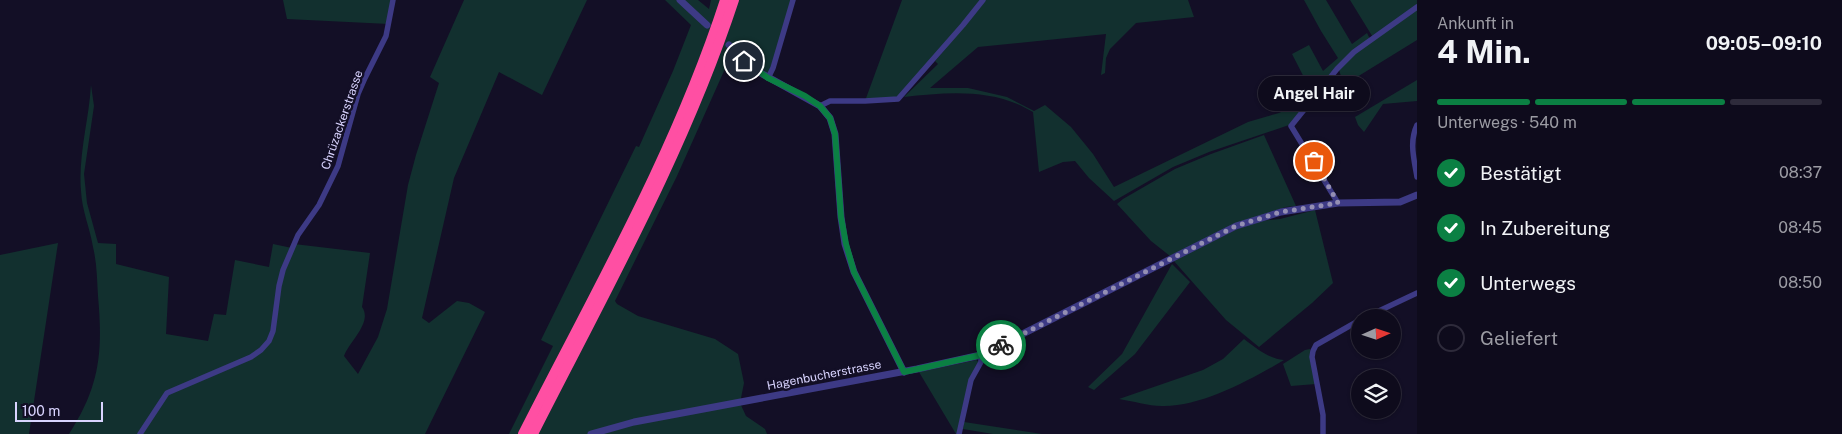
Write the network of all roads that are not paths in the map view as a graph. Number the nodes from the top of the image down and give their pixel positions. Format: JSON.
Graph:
{"nodes":[{"id":1,"x":393,"y":0,"type":"edge"},
{"id":2,"x":680,"y":0,"type":"edge"},
{"id":3,"x":725,"y":0,"type":"edge"},
{"id":4,"x":734,"y":0,"type":"edge"},
{"id":5,"x":793,"y":0,"type":"edge"},
{"id":6,"x":983,"y":0,"type":"edge"},
{"id":7,"x":1417,"y":7,"type":"edge"},
{"id":8,"x":706,"y":25,"type":"dead end"},
{"id":9,"x":729,"y":45,"type":"dead end"},
{"id":10,"x":768,"y":78,"type":"junction"},
{"id":11,"x":820,"y":106,"type":"junction"},
{"id":12,"x":1417,"y":125,"type":"edge"},
{"id":13,"x":1417,"y":177,"type":"edge"},
{"id":14,"x":1417,"y":195,"type":"edge"},
{"id":15,"x":1338,"y":203,"type":"junction"},
{"id":16,"x":1417,"y":293,"type":"edge"},
{"id":17,"x":1383,"y":309,"type":"edge"},
{"id":18,"x":1351,"y":325,"type":"edge"},
{"id":19,"x":981,"y":355,"type":"junction"},
{"id":20,"x":904,"y":372,"type":"junction"},
{"id":21,"x":140,"y":434,"type":"edge"},
{"id":22,"x":523,"y":434,"type":"edge"},
{"id":23,"x":533,"y":434,"type":"edge"},
{"id":24,"x":591,"y":434,"type":"edge"},
{"id":25,"x":959,"y":434,"type":"edge"},
{"id":26,"x":1323,"y":434,"type":"edge"}],
"edges":[{"from":1,"to":21,"type":"street","name":"Chrüzackerstrasse"},
{"from":2,"to":8,"type":"street"},
{"from":3,"to":22,"type":"highway"},
{"from":4,"to":23,"type":"highway"},
{"from":5,"to":10,"type":"street"},
{"from":6,"to":11,"type":"street"},
{"from":7,"to":15,"type":"street"},
{"from":9,"to":10,"type":"street"},
{"from":10,"to":11,"type":"street"},
{"from":11,"to":20,"type":"street"},
{"from":12,"to":13,"type":"street"},
{"from":14,"to":15,"type":"street","name":"Hagenbucherstrasse"},
{"from":15,"to":19,"type":"street","name":"Hagenbucherstrasse"},
{"from":16,"to":17,"type":"street"},
{"from":18,"to":26,"type":"street"},
{"from":19,"to":20,"type":"street","name":"Hagenbucherstrasse"},
{"from":19,"to":25,"type":"street"},
{"from":20,"to":24,"type":"street","name":"Hagenbucherstrasse"}]}
